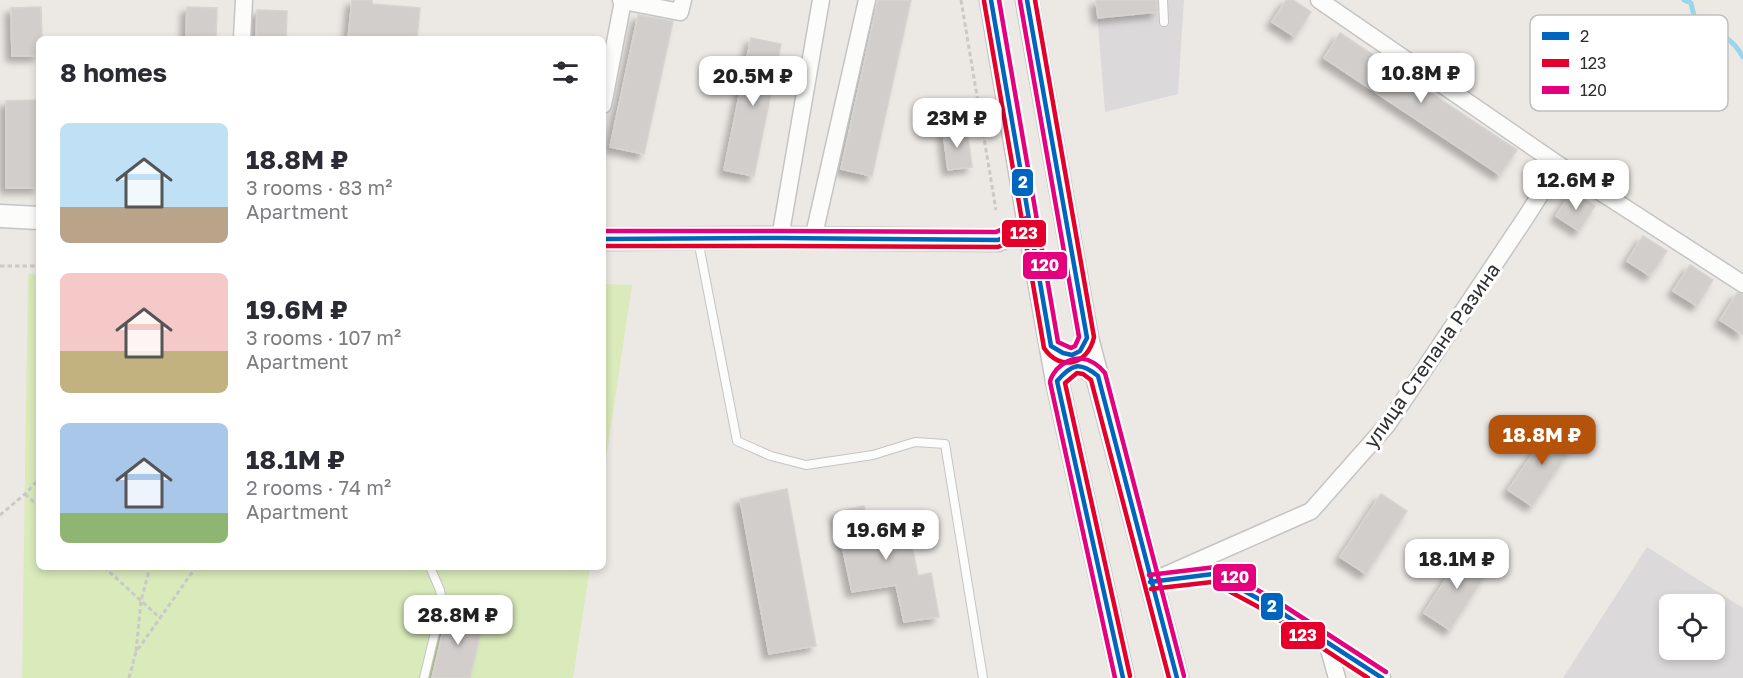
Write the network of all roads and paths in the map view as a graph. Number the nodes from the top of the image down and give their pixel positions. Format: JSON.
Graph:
{"nodes":[{"id":1,"x":244,"y":0,"type":"edge"},
{"id":2,"x":683,"y":0,"type":"edge"},
{"id":3,"x":821,"y":0,"type":"edge"},
{"id":4,"x":867,"y":0,"type":"edge"},
{"id":5,"x":961,"y":0,"type":"edge"},
{"id":6,"x":991,"y":0,"type":"edge"},
{"id":7,"x":1027,"y":0,"type":"edge"},
{"id":8,"x":1164,"y":0,"type":"edge"},
{"id":9,"x":1319,"y":0,"type":"edge"},
{"id":10,"x":622,"y":1,"type":"edge"},
{"id":11,"x":1164,"y":22,"type":"dead end"},
{"id":12,"x":243,"y":36,"type":"edge"},
{"id":13,"x":606,"y":89,"type":"edge"},
{"id":14,"x":1559,"y":165,"type":"junction"},
{"id":15,"x":996,"y":210,"type":"dead end"},
{"id":16,"x":0,"y":216,"type":"edge"},
{"id":17,"x":36,"y":218,"type":"edge"},
{"id":18,"x":1029,"y":225,"type":"junction"},
{"id":19,"x":606,"y":238,"type":"edge"},
{"id":20,"x":780,"y":238,"type":"junction"},
{"id":21,"x":697,"y":239,"type":"junction"},
{"id":22,"x":813,"y":239,"type":"junction"},
{"id":23,"x":0,"y":266,"type":"edge"},
{"id":24,"x":36,"y":266,"type":"edge"},
{"id":25,"x":1743,"y":284,"type":"edge"},
{"id":26,"x":1087,"y":338,"type":"junction"},
{"id":27,"x":1051,"y":346,"type":"junction"},
{"id":28,"x":1098,"y":376,"type":"junction"},
{"id":29,"x":1057,"y":381,"type":"junction"},
{"id":30,"x":36,"y":482,"type":"edge"},
{"id":31,"x":25,"y":494,"type":"junction"},
{"id":32,"x":36,"y":504,"type":"edge"},
{"id":33,"x":0,"y":515,"type":"edge"},
{"id":34,"x":107,"y":570,"type":"edge"},
{"id":35,"x":149,"y":570,"type":"edge"},
{"id":36,"x":194,"y":570,"type":"edge"},
{"id":37,"x":431,"y":570,"type":"edge"},
{"id":38,"x":1150,"y":582,"type":"junction"},
{"id":39,"x":141,"y":601,"type":"junction"},
{"id":40,"x":160,"y":618,"type":"junction"},
{"id":41,"x":1327,"y":642,"type":"junction"},
{"id":42,"x":136,"y":652,"type":"junction"},
{"id":43,"x":129,"y":678,"type":"edge"},
{"id":44,"x":424,"y":678,"type":"edge"},
{"id":45,"x":983,"y":678,"type":"edge"},
{"id":46,"x":1124,"y":678,"type":"edge"},
{"id":47,"x":1177,"y":678,"type":"edge"},
{"id":48,"x":1337,"y":678,"type":"edge"},
{"id":49,"x":1382,"y":678,"type":"edge"}],
"edges":[{"from":1,"to":12,"type":"street"},
{"from":2,"to":10,"type":"street"},
{"from":3,"to":20,"type":"street"},
{"from":4,"to":22,"type":"street"},
{"from":5,"to":15,"type":"path"},
{"from":6,"to":18,"type":"main road"},
{"from":7,"to":26,"type":"main road"},
{"from":8,"to":11,"type":"lane"},
{"from":9,"to":14,"type":"street"},
{"from":10,"to":13,"type":"street"},
{"from":14,"to":25,"type":"street"},
{"from":14,"to":38,"type":"street","name":"улица Степана Разина"},
{"from":16,"to":17,"type":"main road"},
{"from":18,"to":22,"type":"main road"},
{"from":18,"to":27,"type":"main road"},
{"from":19,"to":21,"type":"main road"},
{"from":20,"to":21,"type":"main road"},
{"from":20,"to":22,"type":"main road"},
{"from":21,"to":45,"type":"lane"},
{"from":23,"to":24,"type":"path"},
{"from":26,"to":27,"type":"main road"},
{"from":26,"to":28,"type":"main road"},
{"from":27,"to":29,"type":"main road"},
{"from":28,"to":29,"type":"main road"},
{"from":28,"to":38,"type":"main road"},
{"from":29,"to":46,"type":"main road"},
{"from":30,"to":31,"type":"path"},
{"from":31,"to":32,"type":"path"},
{"from":31,"to":33,"type":"path"},
{"from":34,"to":39,"type":"path"},
{"from":35,"to":39,"type":"path"},
{"from":36,"to":40,"type":"path"},
{"from":37,"to":44,"type":"lane"},
{"from":38,"to":41,"type":"street"},
{"from":38,"to":47,"type":"main road"},
{"from":39,"to":40,"type":"path"},
{"from":39,"to":42,"type":"path"},
{"from":40,"to":42,"type":"path"},
{"from":41,"to":48,"type":"street"},
{"from":41,"to":49,"type":"street"},
{"from":42,"to":43,"type":"path"}]}
